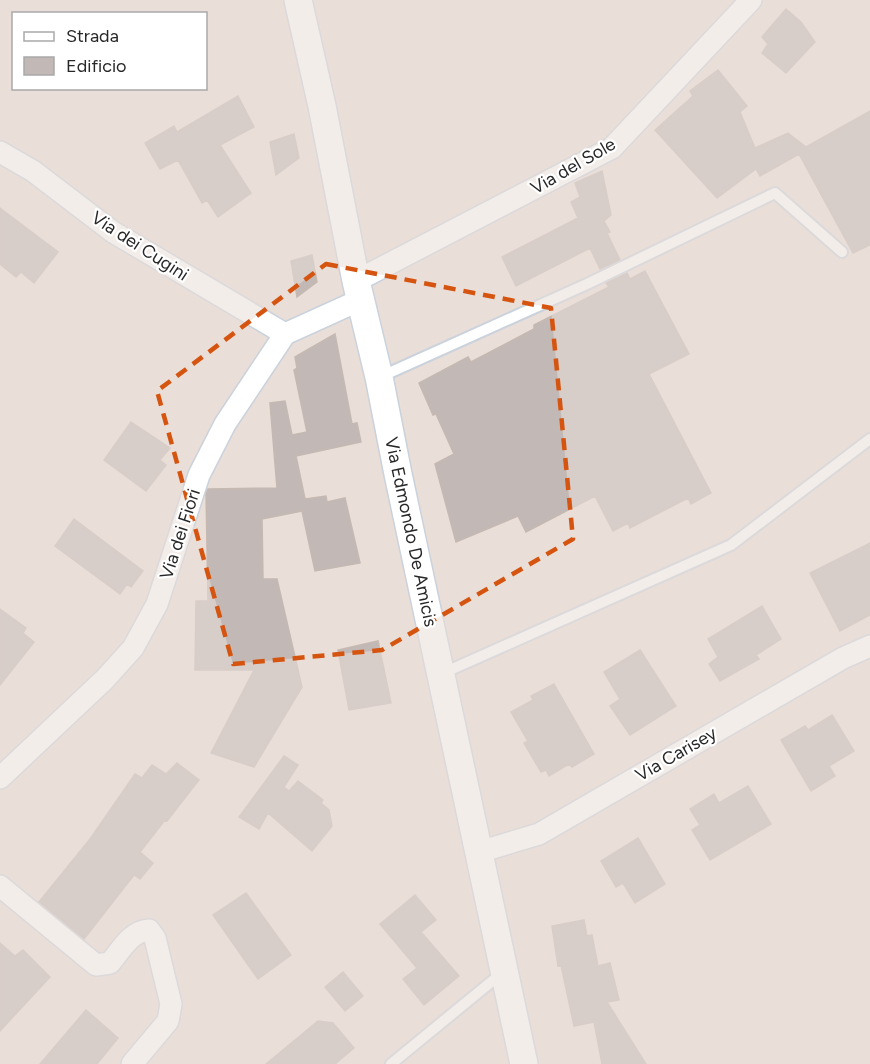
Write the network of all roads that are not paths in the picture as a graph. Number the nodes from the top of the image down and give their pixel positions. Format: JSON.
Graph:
{"nodes":[{"id":1,"x":298,"y":0,"type":"edge"},
{"id":2,"x":751,"y":0,"type":"edge"},
{"id":3,"x":0,"y":152,"type":"edge"},
{"id":4,"x":842,"y":252,"type":"dead end"},
{"id":5,"x":358,"y":291,"type":"junction"},
{"id":6,"x":285,"y":334,"type":"junction"},
{"id":7,"x":379,"y":377,"type":"junction"},
{"id":8,"x":870,"y":439,"type":"edge"},
{"id":9,"x":870,"y":646,"type":"edge"},
{"id":10,"x":441,"y":674,"type":"junction"},
{"id":11,"x":0,"y":778,"type":"edge"},
{"id":12,"x":478,"y":852,"type":"junction"},
{"id":13,"x":0,"y":886,"type":"edge"},
{"id":14,"x":504,"y":971,"type":"junction"},
{"id":15,"x":132,"y":1064,"type":"edge"},
{"id":16,"x":391,"y":1064,"type":"edge"},
{"id":17,"x":524,"y":1064,"type":"edge"}],
"edges":[{"from":1,"to":5,"type":"street","name":"Via Edmondo De Amicis"},
{"from":2,"to":5,"type":"street","name":"Via del Sole"},
{"from":3,"to":6,"type":"street","name":"Via dei Cugini"},
{"from":4,"to":7,"type":"lane"},
{"from":5,"to":6,"type":"street"},
{"from":5,"to":7,"type":"street","name":"Via Edmondo De Amicis"},
{"from":6,"to":11,"type":"street","name":"Via dei Fiori"},
{"from":7,"to":10,"type":"street","name":"Via Edmondo De Amicis"},
{"from":8,"to":10,"type":"lane"},
{"from":9,"to":12,"type":"street","name":"Via Carisey"},
{"from":10,"to":12,"type":"street","name":"Via Edmondo De Amicis"},
{"from":12,"to":14,"type":"street","name":"Via Edmondo De Amicis"},
{"from":13,"to":15,"type":"street"},
{"from":14,"to":16,"type":"lane"},
{"from":14,"to":17,"type":"street","name":"Via Edmondo De Amicis"}]}
